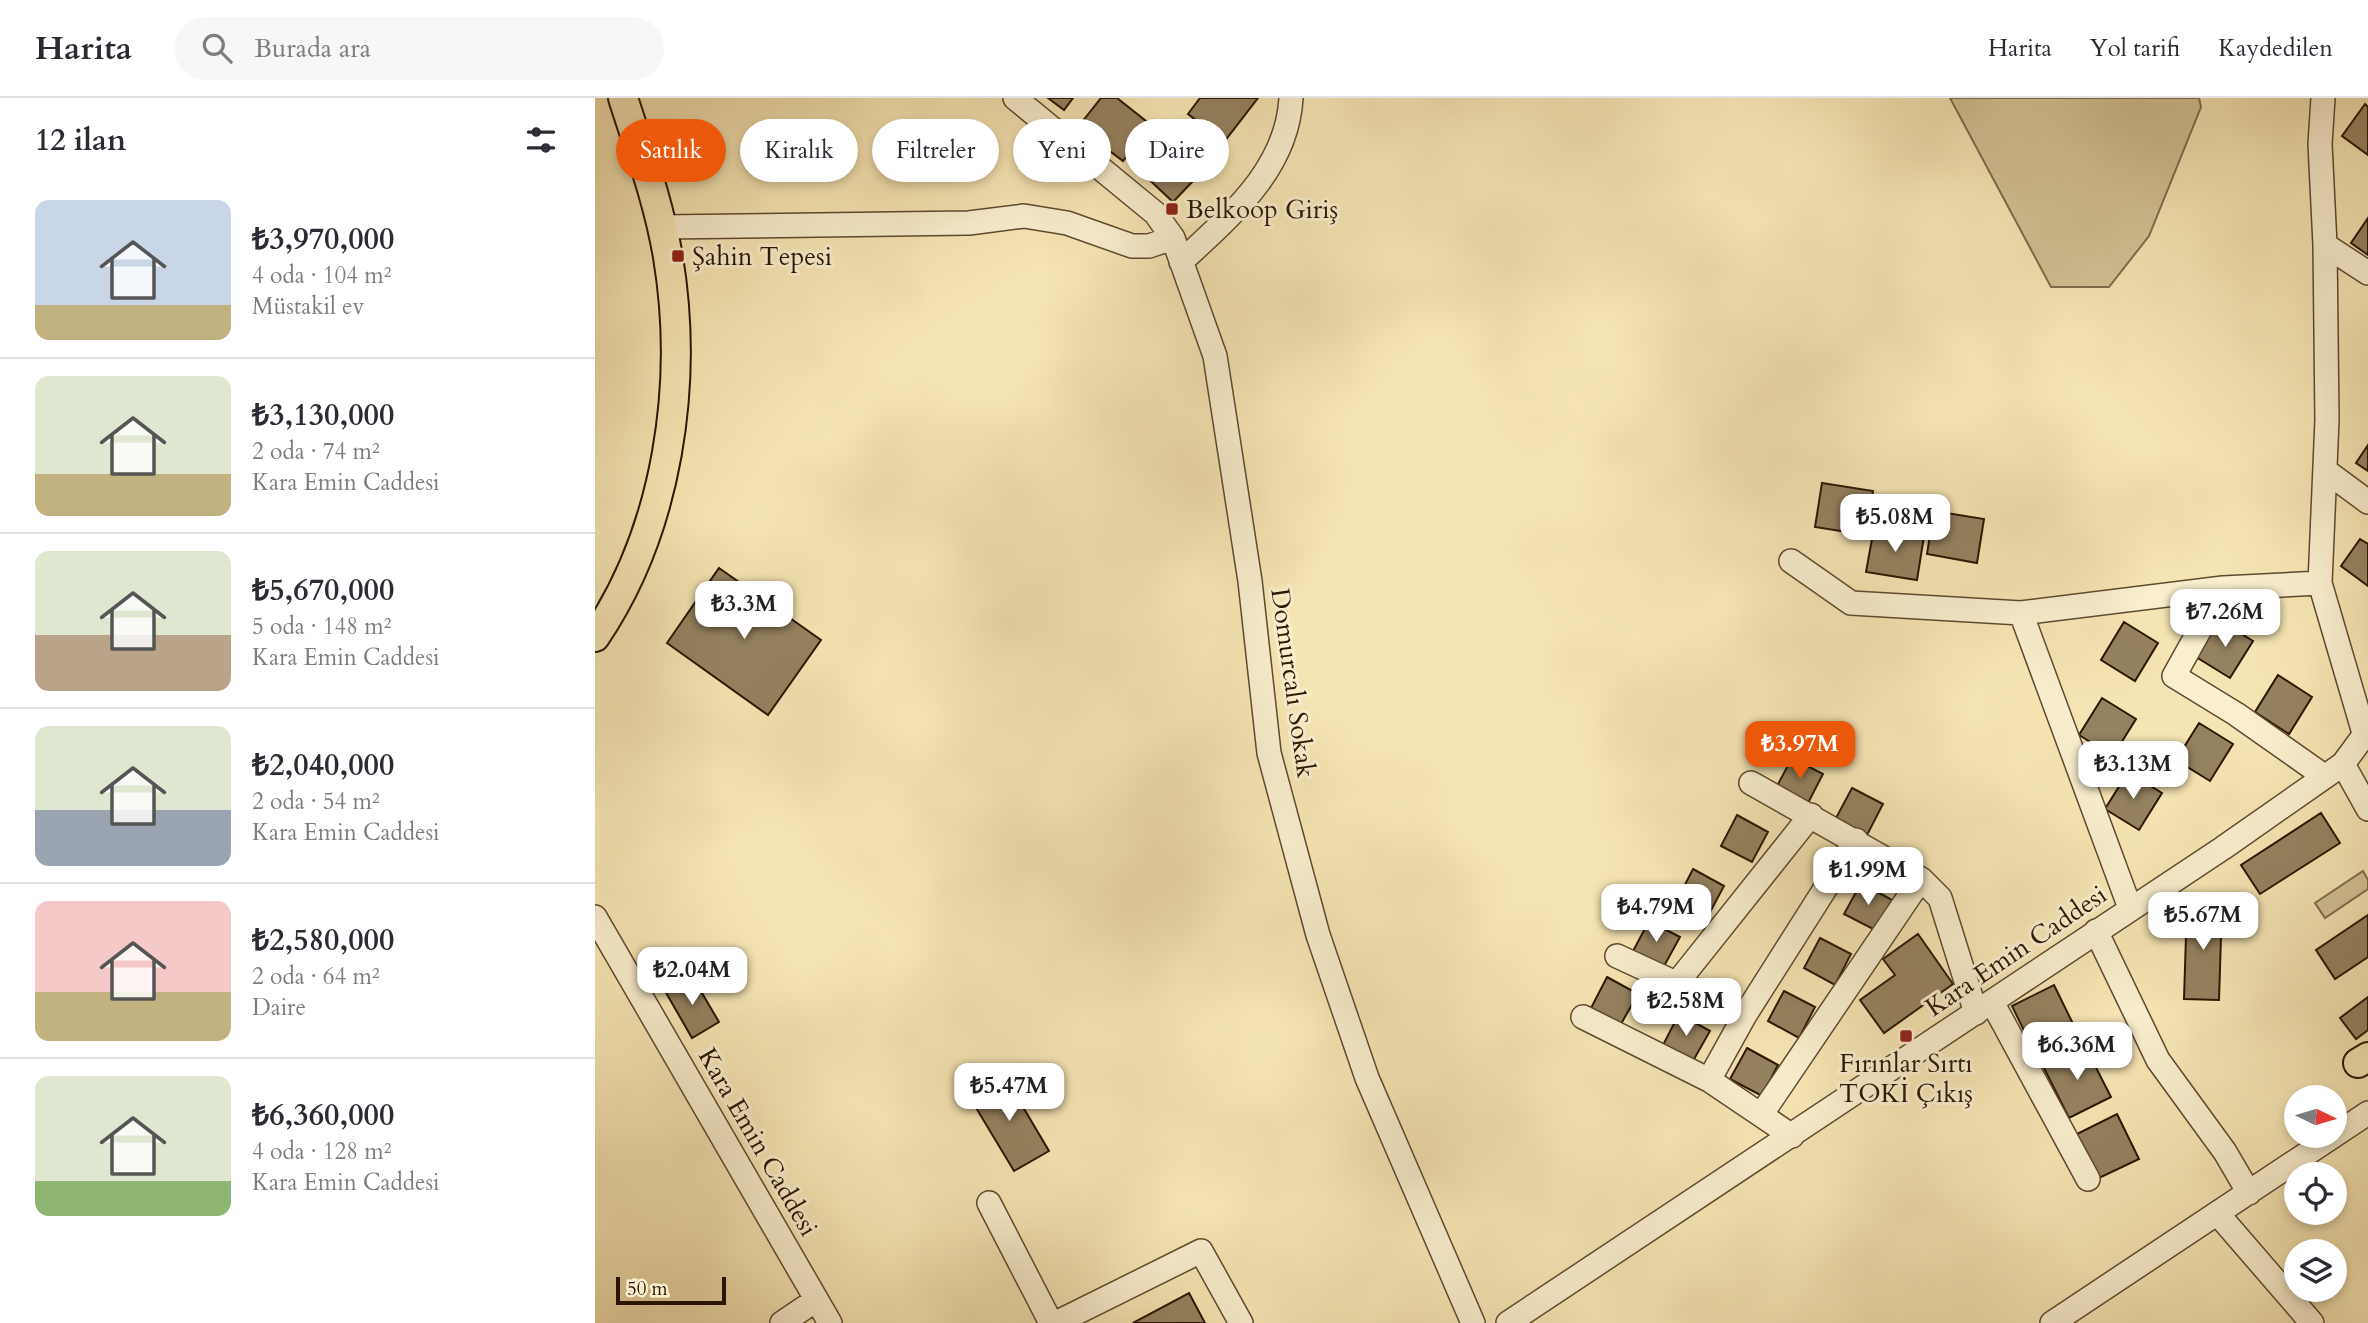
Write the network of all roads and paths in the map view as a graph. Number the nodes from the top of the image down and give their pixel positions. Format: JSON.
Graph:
{"nodes":[{"id":1,"x":623,"y":98,"type":"edge"},
{"id":2,"x":1015,"y":98,"type":"edge"},
{"id":3,"x":1291,"y":98,"type":"edge"},
{"id":4,"x":2323,"y":98,"type":"edge"},
{"id":5,"x":662,"y":227,"type":"junction"},
{"id":6,"x":1173,"y":238,"type":"junction"},
{"id":7,"x":2325,"y":245,"type":"junction"},
{"id":8,"x":1181,"y":262,"type":"junction"},
{"id":9,"x":2368,"y":273,"type":"edge"},
{"id":10,"x":2326,"y":471,"type":"junction"},
{"id":11,"x":2368,"y":502,"type":"edge"},
{"id":12,"x":1791,"y":561,"type":"dead end"},
{"id":13,"x":2320,"y":583,"type":"junction"},
{"id":14,"x":2223,"y":588,"type":"junction"},
{"id":15,"x":2021,"y":613,"type":"junction"},
{"id":16,"x":595,"y":637,"type":"edge"},
{"id":17,"x":2366,"y":731,"type":"edge"},
{"id":18,"x":2334,"y":770,"type":"junction"},
{"id":19,"x":1751,"y":783,"type":"dead end"},
{"id":20,"x":2368,"y":809,"type":"edge"},
{"id":21,"x":1811,"y":815,"type":"junction"},
{"id":22,"x":1856,"y":840,"type":"junction"},
{"id":23,"x":1921,"y":879,"type":"junction"},
{"id":24,"x":2130,"y":908,"type":"junction"},
{"id":25,"x":595,"y":917,"type":"edge"},
{"id":26,"x":2097,"y":931,"type":"junction"},
{"id":27,"x":1617,"y":956,"type":"dead end"},
{"id":28,"x":1677,"y":983,"type":"junction"},
{"id":29,"x":1984,"y":1007,"type":"junction"},
{"id":30,"x":1745,"y":1015,"type":"junction"},
{"id":31,"x":1583,"y":1017,"type":"dead end"},
{"id":32,"x":1709,"y":1080,"type":"junction"},
{"id":33,"x":2368,"y":1113,"type":"edge"},
{"id":34,"x":1761,"y":1115,"type":"junction"},
{"id":35,"x":1792,"y":1136,"type":"junction"},
{"id":36,"x":2088,"y":1179,"type":"dead end"},
{"id":37,"x":2249,"y":1194,"type":"junction"},
{"id":38,"x":989,"y":1203,"type":"dead end"},
{"id":39,"x":2217,"y":1213,"type":"junction"},
{"id":40,"x":817,"y":1300,"type":"junction"},
{"id":41,"x":782,"y":1323,"type":"edge"},
{"id":42,"x":830,"y":1323,"type":"edge"},
{"id":43,"x":1054,"y":1323,"type":"edge"},
{"id":44,"x":1241,"y":1323,"type":"edge"},
{"id":45,"x":1473,"y":1323,"type":"edge"},
{"id":46,"x":1509,"y":1323,"type":"edge"},
{"id":47,"x":2052,"y":1323,"type":"edge"},
{"id":48,"x":2312,"y":1323,"type":"edge"}],
"edges":[{"from":1,"to":5,"type":"main road"},
{"from":2,"to":6,"type":"street","name":"Domurcalı Sokak"},
{"from":3,"to":8,"type":"street"},
{"from":4,"to":7,"type":"street"},
{"from":5,"to":6,"type":"street"},
{"from":5,"to":16,"type":"main road"},
{"from":6,"to":8,"type":"street","name":"Domurcalı Sokak"},
{"from":7,"to":9,"type":"street"},
{"from":7,"to":10,"type":"street"},
{"from":8,"to":45,"type":"street","name":"Domurcalı Sokak"},
{"from":10,"to":11,"type":"street"},
{"from":10,"to":13,"type":"street"},
{"from":12,"to":15,"type":"street"},
{"from":13,"to":14,"type":"street"},
{"from":13,"to":17,"type":"street"},
{"from":14,"to":15,"type":"street"},
{"from":14,"to":18,"type":"street"},
{"from":15,"to":24,"type":"street"},
{"from":17,"to":18,"type":"street","name":"Kara Emin Caddesi"},
{"from":18,"to":20,"type":"street"},
{"from":18,"to":24,"type":"street","name":"Kara Emin Caddesi"},
{"from":19,"to":21,"type":"street"},
{"from":21,"to":22,"type":"street"},
{"from":21,"to":28,"type":"street"},
{"from":22,"to":23,"type":"street"},
{"from":22,"to":30,"type":"street"},
{"from":23,"to":29,"type":"street"},
{"from":23,"to":34,"type":"street"},
{"from":24,"to":26,"type":"street","name":"Kara Emin Caddesi"},
{"from":25,"to":40,"type":"street","name":"Kara Emin Caddesi"},
{"from":26,"to":29,"type":"street","name":"Kara Emin Caddesi"},
{"from":26,"to":37,"type":"street"},
{"from":27,"to":28,"type":"street"},
{"from":28,"to":30,"type":"street"},
{"from":29,"to":35,"type":"street","name":"Kara Emin Caddesi"},
{"from":29,"to":36,"type":"street"},
{"from":30,"to":32,"type":"street"},
{"from":31,"to":32,"type":"street"},
{"from":32,"to":34,"type":"street"},
{"from":33,"to":37,"type":"street"},
{"from":34,"to":35,"type":"street"},
{"from":35,"to":46,"type":"street","name":"Kara Emin Caddesi"},
{"from":37,"to":39,"type":"street"},
{"from":38,"to":43,"type":"street"},
{"from":39,"to":47,"type":"street"},
{"from":39,"to":48,"type":"street"},
{"from":40,"to":41,"type":"street"},
{"from":40,"to":42,"type":"street","name":"Kara Emin Caddesi"},
{"from":43,"to":44,"type":"street"}]}
